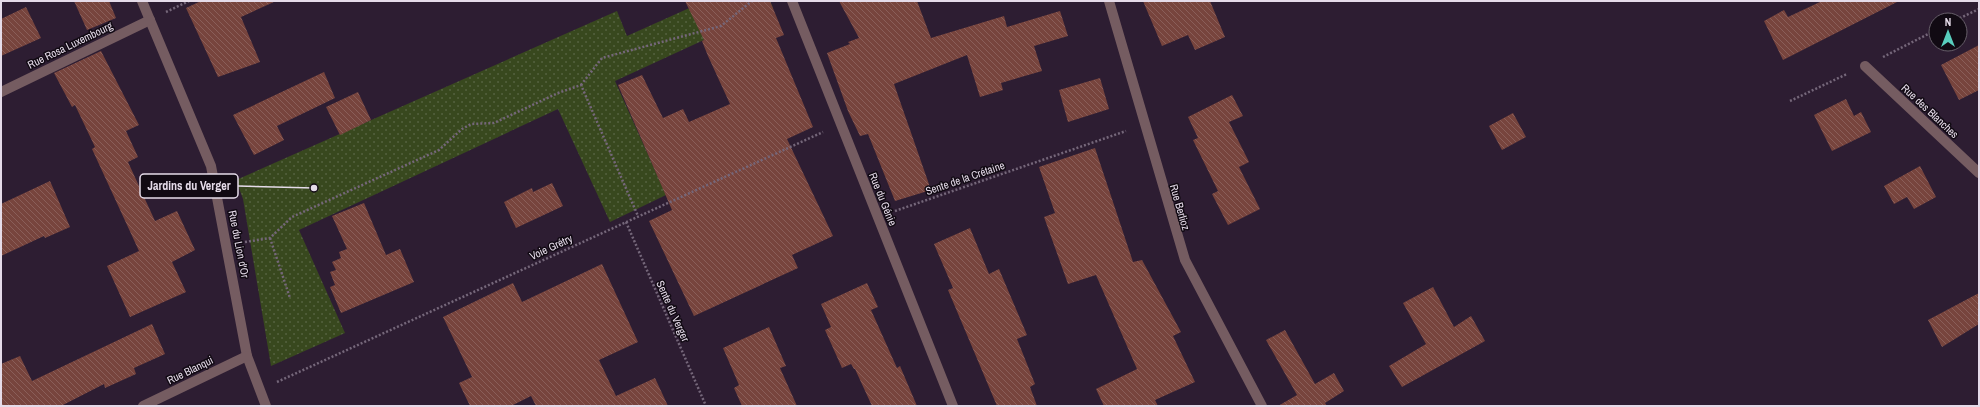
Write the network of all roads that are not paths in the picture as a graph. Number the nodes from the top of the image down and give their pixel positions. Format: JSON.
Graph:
{"nodes":[{"id":1,"x":142,"y":1,"type":"edge"},
{"id":2,"x":792,"y":1,"type":"edge"},
{"id":3,"x":1109,"y":1,"type":"edge"},
{"id":4,"x":150,"y":20,"type":"junction"},
{"id":5,"x":1865,"y":66,"type":"dead end"},
{"id":6,"x":1,"y":92,"type":"edge"},
{"id":7,"x":1979,"y":173,"type":"edge"},
{"id":8,"x":247,"y":356,"type":"junction"},
{"id":9,"x":143,"y":406,"type":"edge"},
{"id":10,"x":266,"y":406,"type":"edge"},
{"id":11,"x":953,"y":406,"type":"edge"},
{"id":12,"x":1262,"y":406,"type":"edge"}],
"edges":[{"from":1,"to":4,"type":"street","name":"Rue du Lion d'Or"},
{"from":2,"to":11,"type":"street","name":"Rue du Génie"},
{"from":3,"to":12,"type":"street","name":"Rue Berlioz"},
{"from":4,"to":6,"type":"street","name":"Rue Rosa Luxembourg"},
{"from":4,"to":8,"type":"street","name":"Rue du Lion d'Or"},
{"from":5,"to":7,"type":"street","name":"Rue des Blanches"},
{"from":8,"to":9,"type":"street","name":"Rue Blanqui"},
{"from":8,"to":10,"type":"street","name":"Rue du Lion d'Or"}]}
